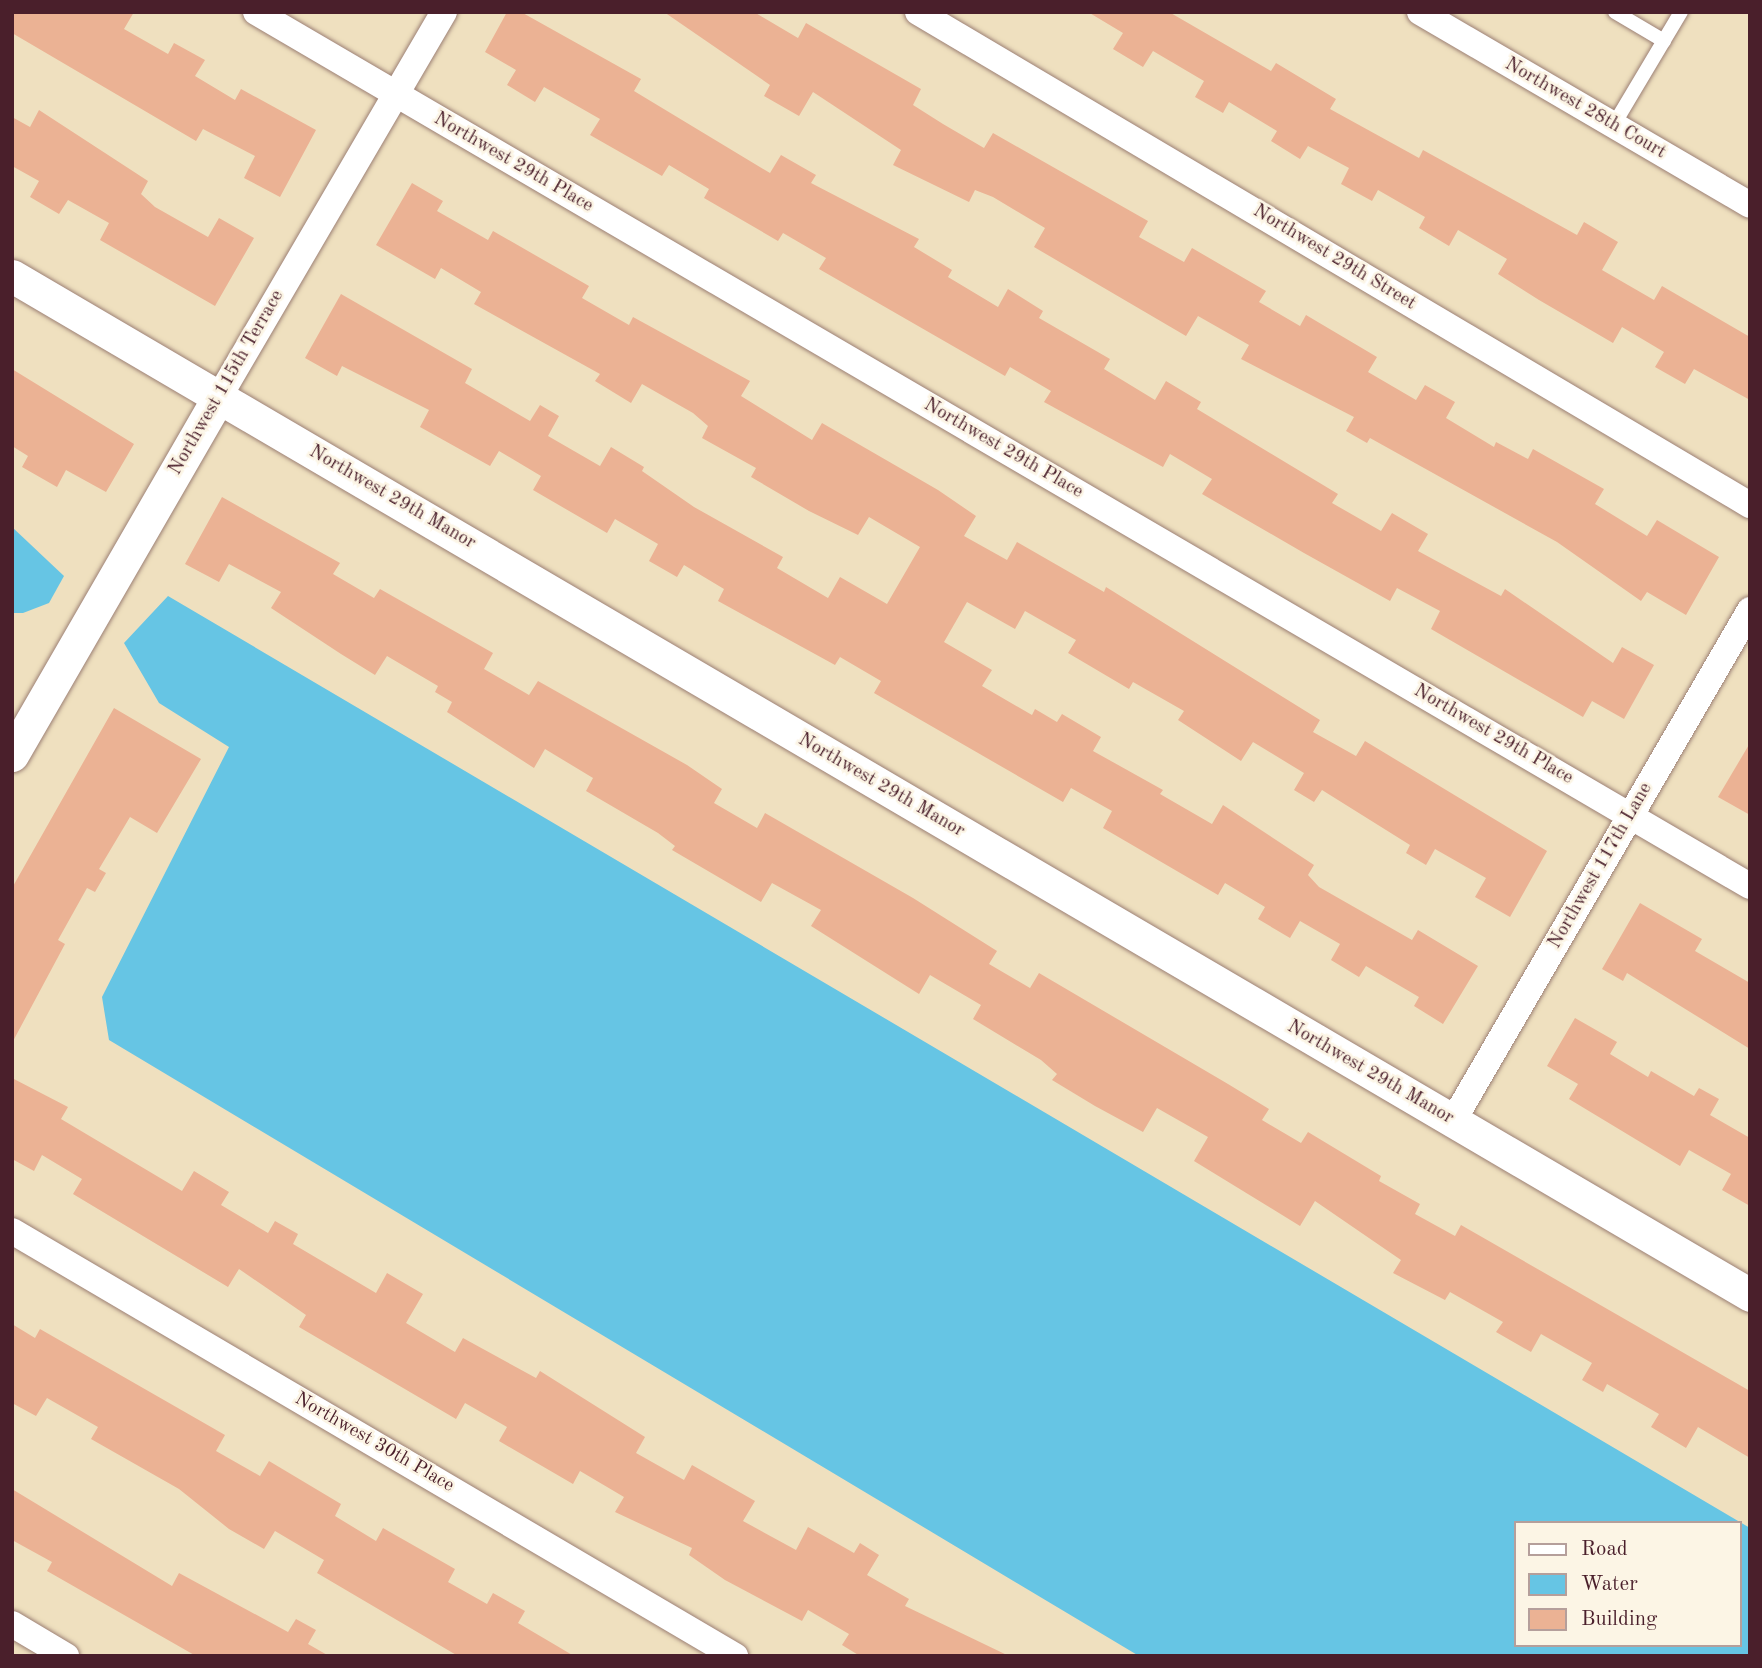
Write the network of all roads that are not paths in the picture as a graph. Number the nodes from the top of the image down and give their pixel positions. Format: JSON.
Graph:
{"nodes":[{"id":1,"x":256,"y":12,"type":"edge"},
{"id":2,"x":444,"y":12,"type":"edge"},
{"id":3,"x":918,"y":12,"type":"edge"},
{"id":4,"x":1420,"y":12,"type":"edge"},
{"id":5,"x":1615,"y":12,"type":"edge"},
{"id":6,"x":1681,"y":12,"type":"edge"},
{"id":7,"x":1664,"y":40,"type":"junction"},
{"id":8,"x":396,"y":94,"type":"junction"},
{"id":9,"x":1613,"y":126,"type":"junction"},
{"id":10,"x":1750,"y":205,"type":"edge"},
{"id":11,"x":12,"y":276,"type":"edge"},
{"id":12,"x":219,"y":397,"type":"junction"},
{"id":13,"x":1750,"y":505,"type":"edge"},
{"id":14,"x":1750,"y":610,"type":"edge"},
{"id":15,"x":12,"y":755,"type":"edge"},
{"id":16,"x":1630,"y":816,"type":"junction"},
{"id":17,"x":1750,"y":886,"type":"edge"},
{"id":18,"x":1453,"y":1121,"type":"junction"},
{"id":19,"x":12,"y":1231,"type":"edge"},
{"id":20,"x":1750,"y":1294,"type":"edge"},
{"id":21,"x":12,"y":1624,"type":"edge"},
{"id":22,"x":66,"y":1656,"type":"edge"},
{"id":23,"x":735,"y":1656,"type":"edge"}],
"edges":[{"from":1,"to":8,"type":"street","name":"Northwest 29th Place"},
{"from":2,"to":8,"type":"street","name":"Northwest 115th Terrace"},
{"from":3,"to":13,"type":"street","name":"Northwest 29th Street"},
{"from":4,"to":9,"type":"street","name":"Northwest 28th Court"},
{"from":5,"to":7,"type":"lane"},
{"from":6,"to":7,"type":"lane"},
{"from":7,"to":9,"type":"lane"},
{"from":8,"to":12,"type":"street","name":"Northwest 115th Terrace"},
{"from":8,"to":16,"type":"street","name":"Northwest 29th Place"},
{"from":9,"to":10,"type":"street","name":"Northwest 28th Court"},
{"from":11,"to":12,"type":"street","name":"Northwest 29th Manor"},
{"from":12,"to":15,"type":"street","name":"Northwest 115th Terrace"},
{"from":12,"to":18,"type":"street","name":"Northwest 29th Manor"},
{"from":14,"to":16,"type":"street","name":"Northwest 117th Lane"},
{"from":16,"to":17,"type":"street","name":"Northwest 29th Place"},
{"from":16,"to":18,"type":"street","name":"Northwest 117th Lane"},
{"from":18,"to":20,"type":"street","name":"Northwest 29th Manor"},
{"from":19,"to":23,"type":"street","name":"Northwest 30th Place"},
{"from":21,"to":22,"type":"street"}]}
